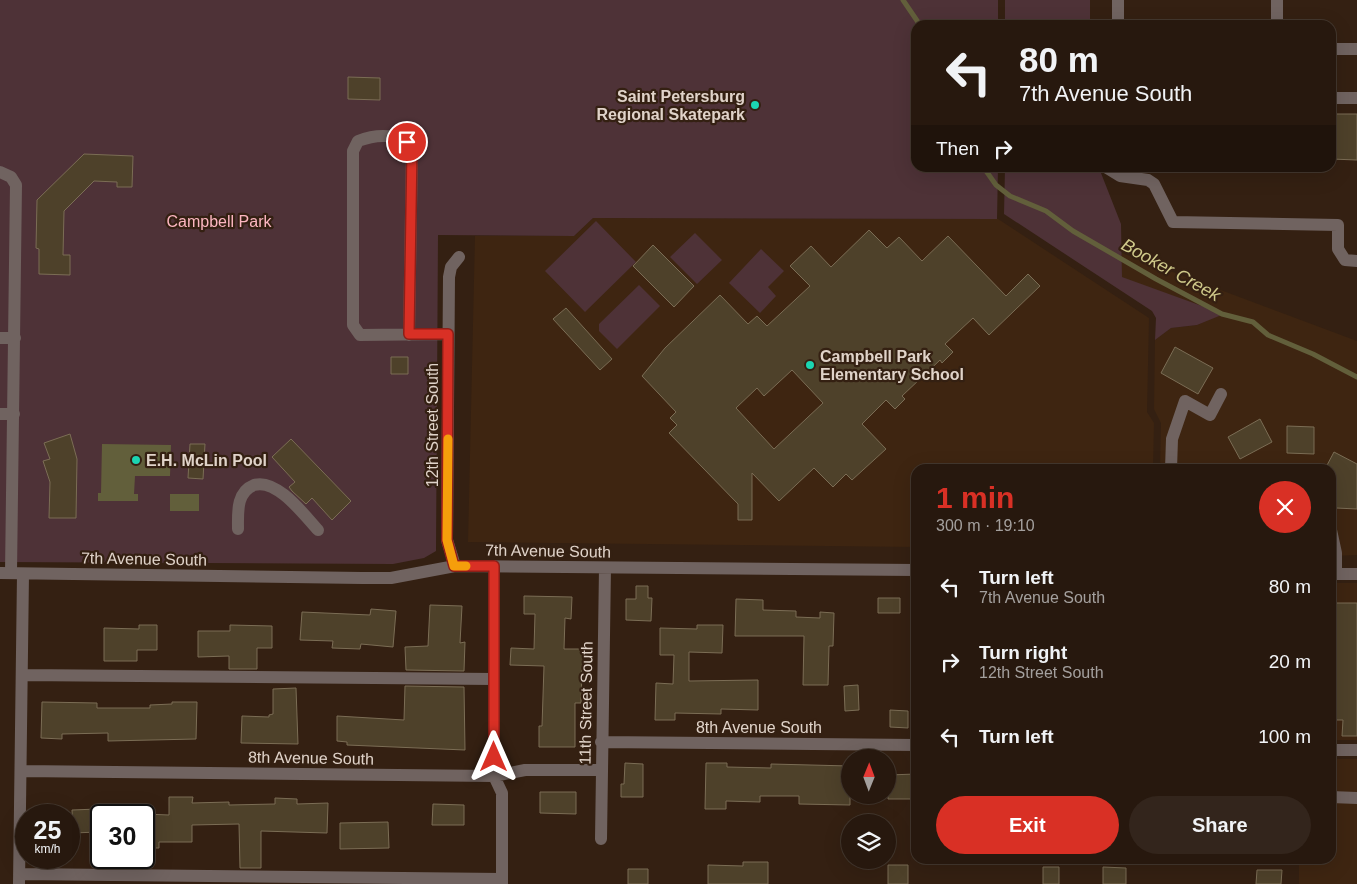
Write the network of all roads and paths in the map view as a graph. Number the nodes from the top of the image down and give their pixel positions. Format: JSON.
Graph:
{"nodes":[{"id":1,"x":1118,"y":0,"type":"edge"},
{"id":2,"x":1277,"y":0,"type":"edge"},
{"id":3,"x":1118,"y":20,"type":"edge"},
{"id":4,"x":1277,"y":20,"type":"edge"},
{"id":5,"x":1336,"y":48,"type":"edge"},
{"id":6,"x":1357,"y":49,"type":"edge"},
{"id":7,"x":1336,"y":98,"type":"edge"},
{"id":8,"x":1357,"y":98,"type":"edge"},
{"id":9,"x":0,"y":172,"type":"edge"},
{"id":10,"x":1114,"y":172,"type":"edge"},
{"id":11,"x":459,"y":257,"type":"dead end"},
{"id":12,"x":1351,"y":260,"type":"edge"},
{"id":13,"x":409,"y":334,"type":"junction"},
{"id":14,"x":448,"y":334,"type":"junction"},
{"id":15,"x":0,"y":338,"type":"edge"},
{"id":16,"x":15,"y":338,"type":"junction"},
{"id":17,"x":1221,"y":394,"type":"dead end"},
{"id":18,"x":0,"y":414,"type":"edge"},
{"id":19,"x":14,"y":414,"type":"junction"},
{"id":20,"x":1171,"y":464,"type":"edge"},
{"id":21,"x":238,"y":529,"type":"dead end"},
{"id":22,"x":318,"y":530,"type":"dead end"},
{"id":23,"x":454,"y":566,"type":"junction"},
{"id":24,"x":494,"y":566,"type":"junction"},
{"id":25,"x":605,"y":568,"type":"junction"},
{"id":26,"x":911,"y":570,"type":"edge"},
{"id":27,"x":11,"y":573,"type":"edge"},
{"id":28,"x":1336,"y":574,"type":"edge"},
{"id":29,"x":1357,"y":574,"type":"edge"},
{"id":30,"x":22,"y":675,"type":"junction"},
{"id":31,"x":494,"y":679,"type":"junction"},
{"id":32,"x":601,"y":742,"type":"junction"},
{"id":33,"x":911,"y":744,"type":"edge"},
{"id":34,"x":1336,"y":750,"type":"edge"},
{"id":35,"x":1357,"y":750,"type":"edge"},
{"id":36,"x":601,"y":770,"type":"junction"},
{"id":37,"x":21,"y":772,"type":"junction"},
{"id":38,"x":494,"y":776,"type":"junction"},
{"id":39,"x":1336,"y":797,"type":"edge"},
{"id":40,"x":1357,"y":798,"type":"edge"},
{"id":41,"x":601,"y":839,"type":"dead end"},
{"id":42,"x":19,"y":879,"type":"edge"},
{"id":43,"x":502,"y":882,"type":"edge"}],
"edges":[{"from":1,"to":3,"type":"street"},
{"from":2,"to":4,"type":"street"},
{"from":5,"to":6,"type":"street"},
{"from":7,"to":8,"type":"street"},
{"from":9,"to":16,"type":"street"},
{"from":10,"to":12,"type":"street"},
{"from":11,"to":14,"type":"street","name":"12th Street South"},
{"from":13,"to":13,"type":"street"},
{"from":13,"to":14,"type":"street"},
{"from":14,"to":23,"type":"street","name":"12th Street South"},
{"from":15,"to":16,"type":"street"},
{"from":16,"to":19,"type":"street"},
{"from":17,"to":20,"type":"street"},
{"from":18,"to":19,"type":"street"},
{"from":19,"to":27,"type":"street"},
{"from":21,"to":22,"type":"street"},
{"from":23,"to":24,"type":"street","name":"7th Avenue South"},
{"from":23,"to":27,"type":"street","name":"7th Avenue South"},
{"from":24,"to":25,"type":"street","name":"7th Avenue South"},
{"from":24,"to":31,"type":"street"},
{"from":25,"to":26,"type":"street","name":"7th Avenue South"},
{"from":25,"to":32,"type":"street","name":"11th Street South"},
{"from":27,"to":30,"type":"street"},
{"from":28,"to":29,"type":"street"},
{"from":30,"to":31,"type":"street"},
{"from":30,"to":37,"type":"street"},
{"from":31,"to":38,"type":"street"},
{"from":32,"to":33,"type":"street","name":"8th Avenue South"},
{"from":32,"to":36,"type":"street","name":"11th Street South"},
{"from":34,"to":35,"type":"street"},
{"from":36,"to":38,"type":"street","name":"8th Avenue South"},
{"from":36,"to":41,"type":"street","name":"11th Street South"},
{"from":37,"to":38,"type":"street","name":"8th Avenue South"},
{"from":37,"to":42,"type":"street"},
{"from":38,"to":43,"type":"street"},
{"from":39,"to":40,"type":"street"},
{"from":42,"to":43,"type":"street"}]}
